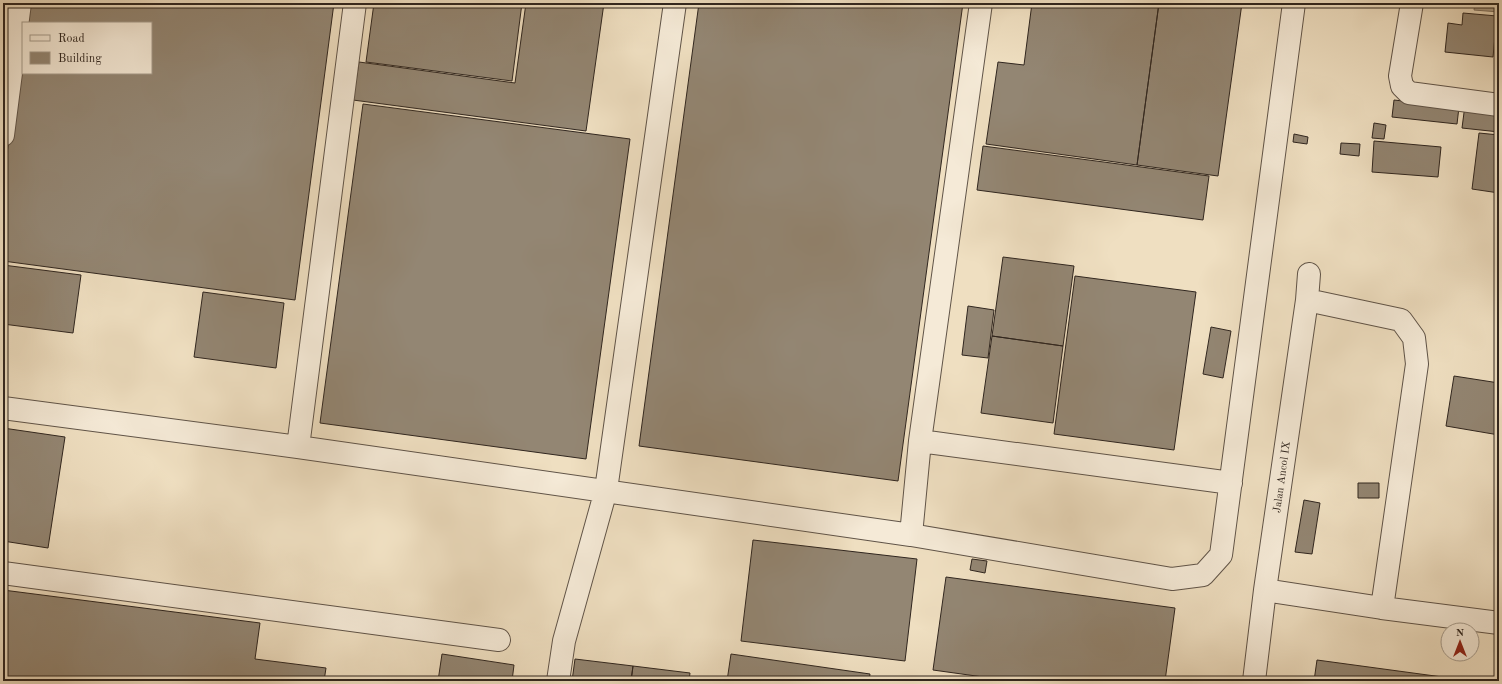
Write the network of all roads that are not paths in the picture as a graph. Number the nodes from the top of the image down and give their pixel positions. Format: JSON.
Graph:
{"nodes":[{"id":1,"x":20,"y":3,"type":"edge"},
{"id":2,"x":355,"y":3,"type":"edge"},
{"id":3,"x":675,"y":3,"type":"edge"},
{"id":4,"x":981,"y":3,"type":"edge"},
{"id":5,"x":1294,"y":3,"type":"edge"},
{"id":6,"x":1412,"y":3,"type":"edge"},
{"id":7,"x":1499,"y":105,"type":"edge"},
{"id":8,"x":3,"y":135,"type":"edge"},
{"id":9,"x":1309,"y":274,"type":"dead end"},
{"id":10,"x":1307,"y":300,"type":"junction"},
{"id":11,"x":3,"y":408,"type":"edge"},
{"id":12,"x":920,"y":440,"type":"junction"},
{"id":13,"x":298,"y":447,"type":"junction"},
{"id":14,"x":1231,"y":483,"type":"junction"},
{"id":15,"x":606,"y":490,"type":"junction"},
{"id":16,"x":911,"y":535,"type":"junction"},
{"id":17,"x":3,"y":573,"type":"edge"},
{"id":18,"x":1265,"y":590,"type":"junction"},
{"id":19,"x":1382,"y":608,"type":"junction"},
{"id":20,"x":1499,"y":623,"type":"edge"},
{"id":21,"x":499,"y":640,"type":"dead end"},
{"id":22,"x":558,"y":681,"type":"edge"},
{"id":23,"x":1254,"y":681,"type":"edge"}],
"edges":[{"from":1,"to":8,"type":"street"},
{"from":2,"to":13,"type":"street"},
{"from":3,"to":15,"type":"street"},
{"from":4,"to":12,"type":"street"},
{"from":5,"to":14,"type":"street"},
{"from":6,"to":7,"type":"street"},
{"from":9,"to":10,"type":"street","name":"Jalan Ancol IX"},
{"from":10,"to":18,"type":"street","name":"Jalan Ancol IX"},
{"from":10,"to":19,"type":"street"},
{"from":11,"to":13,"type":"street"},
{"from":12,"to":14,"type":"street"},
{"from":12,"to":16,"type":"street"},
{"from":13,"to":15,"type":"street"},
{"from":14,"to":16,"type":"street"},
{"from":15,"to":16,"type":"street"},
{"from":15,"to":22,"type":"street"},
{"from":17,"to":21,"type":"street"},
{"from":18,"to":19,"type":"street"},
{"from":18,"to":23,"type":"street","name":"Jalan Ancol IX"},
{"from":19,"to":20,"type":"street"}]}
